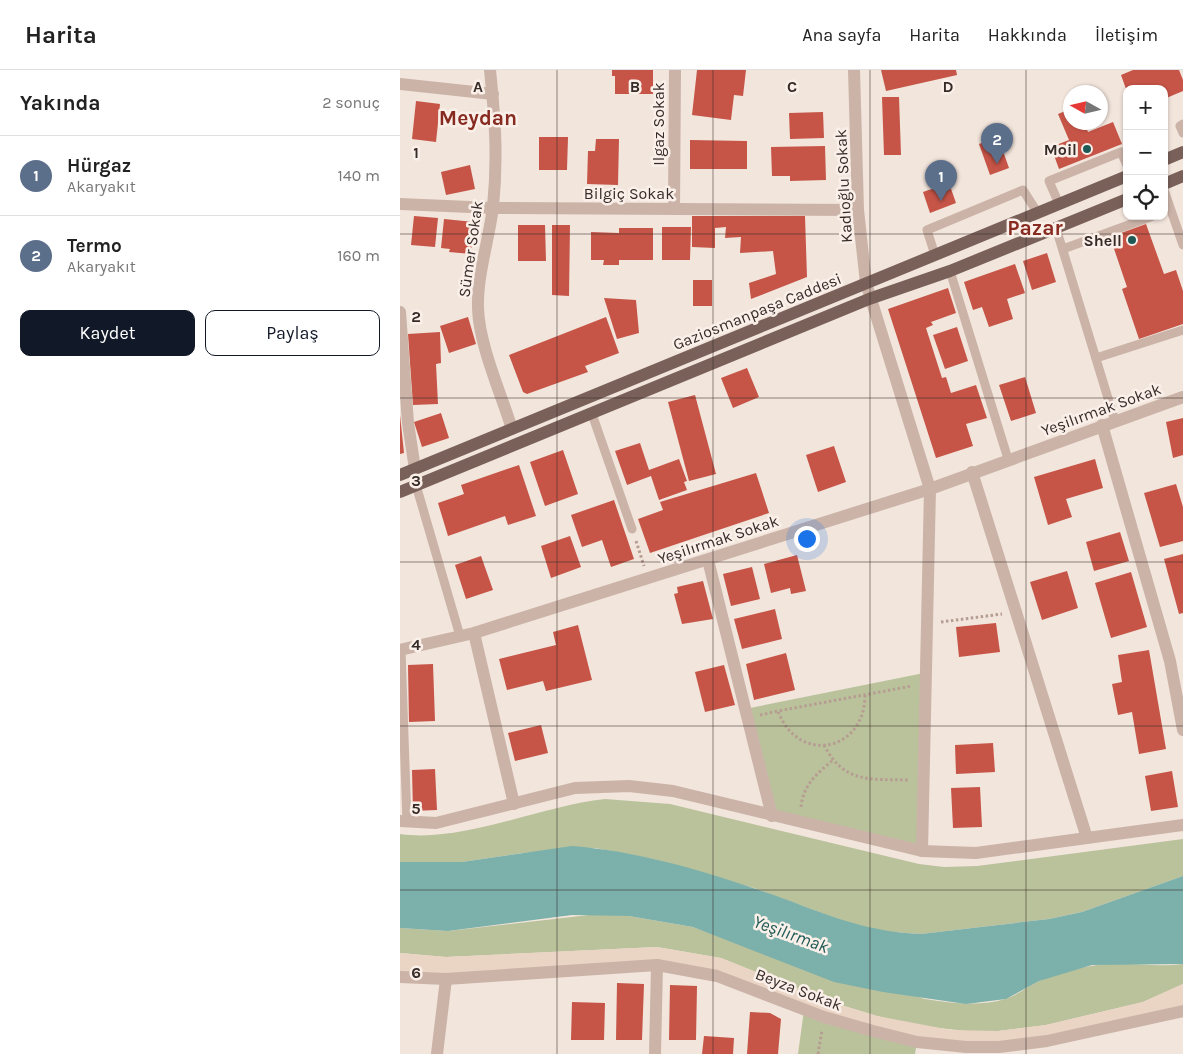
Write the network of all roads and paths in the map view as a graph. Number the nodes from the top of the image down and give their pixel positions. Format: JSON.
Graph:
{"nodes":[{"id":1,"x":490,"y":70,"type":"edge"},
{"id":2,"x":675,"y":70,"type":"edge"},
{"id":3,"x":854,"y":70,"type":"edge"},
{"id":4,"x":400,"y":84,"type":"edge"},
{"id":5,"x":493,"y":94,"type":"junction"},
{"id":6,"x":1183,"y":124,"type":"edge"},
{"id":7,"x":1183,"y":133,"type":"edge"},
{"id":8,"x":1183,"y":152,"type":"edge"},
{"id":9,"x":1123,"y":156,"type":"edge"},
{"id":10,"x":1168,"y":158,"type":"edge"},
{"id":11,"x":1183,"y":176,"type":"edge"},
{"id":12,"x":1123,"y":178,"type":"edge"},
{"id":13,"x":1168,"y":182,"type":"edge"},
{"id":14,"x":1123,"y":201,"type":"edge"},
{"id":15,"x":400,"y":204,"type":"edge"},
{"id":16,"x":1059,"y":204,"type":"junction"},
{"id":17,"x":493,"y":208,"type":"junction"},
{"id":18,"x":674,"y":209,"type":"junction"},
{"id":19,"x":858,"y":210,"type":"junction"},
{"id":20,"x":1168,"y":211,"type":"edge"},
{"id":21,"x":1038,"y":212,"type":"junction"},
{"id":22,"x":1142,"y":220,"type":"edge"},
{"id":23,"x":1056,"y":228,"type":"junction"},
{"id":24,"x":1183,"y":245,"type":"edge"},
{"id":25,"x":1063,"y":250,"type":"junction"},
{"id":26,"x":935,"y":255,"type":"junction"},
{"id":27,"x":950,"y":271,"type":"junction"},
{"id":28,"x":866,"y":283,"type":"junction"},
{"id":29,"x":869,"y":299,"type":"junction"},
{"id":30,"x":400,"y":312,"type":"edge"},
{"id":31,"x":1183,"y":330,"type":"edge"},
{"id":32,"x":1096,"y":358,"type":"junction"},
{"id":33,"x":1183,"y":397,"type":"edge"},
{"id":34,"x":592,"y":414,"type":"junction"},
{"id":35,"x":1115,"y":421,"type":"junction"},
{"id":36,"x":1102,"y":426,"type":"junction"},
{"id":37,"x":512,"y":429,"type":"junction"},
{"id":38,"x":1008,"y":459,"type":"junction"},
{"id":39,"x":415,"y":469,"type":"junction"},
{"id":40,"x":972,"y":472,"type":"junction"},
{"id":41,"x":400,"y":475,"type":"edge"},
{"id":42,"x":416,"y":485,"type":"junction"},
{"id":43,"x":930,"y":490,"type":"junction"},
{"id":44,"x":400,"y":492,"type":"edge"},
{"id":45,"x":632,"y":529,"type":"joint"},
{"id":46,"x":708,"y":560,"type":"junction"},
{"id":47,"x":649,"y":578,"type":"junction"},
{"id":48,"x":1016,"y":612,"type":"junction"},
{"id":49,"x":926,"y":624,"type":"junction"},
{"id":50,"x":474,"y":633,"type":"junction"},
{"id":51,"x":460,"y":636,"type":"junction"},
{"id":52,"x":401,"y":650,"type":"edge"},
{"id":53,"x":924,"y":684,"type":"junction"},
{"id":54,"x":865,"y":695,"type":"junction"},
{"id":55,"x":1183,"y":730,"type":"edge"},
{"id":56,"x":824,"y":745,"type":"junction"},
{"id":57,"x":832,"y":761,"type":"junction"},
{"id":58,"x":922,"y":780,"type":"junction"},
{"id":59,"x":514,"y":804,"type":"junction"},
{"id":60,"x":772,"y":816,"type":"junction"},
{"id":61,"x":403,"y":821,"type":"edge"},
{"id":62,"x":801,"y":823,"type":"junction"},
{"id":63,"x":1183,"y":825,"type":"edge"},
{"id":64,"x":1087,"y":838,"type":"junction"},
{"id":65,"x":922,"y":851,"type":"junction"},
{"id":66,"x":657,"y":965,"type":"junction"},
{"id":67,"x":400,"y":977,"type":"edge"},
{"id":68,"x":446,"y":979,"type":"junction"},
{"id":69,"x":1183,"y":1011,"type":"edge"},
{"id":70,"x":824,"y":1017,"type":"junction"},
{"id":71,"x":916,"y":1048,"type":"edge"},
{"id":72,"x":437,"y":1054,"type":"edge"},
{"id":73,"x":655,"y":1054,"type":"edge"},
{"id":74,"x":818,"y":1054,"type":"edge"}],
"edges":[{"from":1,"to":5,"type":"street","name":"Sümer Sokak"},
{"from":2,"to":18,"type":"street","name":"Ilgaz Sokak"},
{"from":3,"to":19,"type":"street","name":"Kadıoğlu Sokak"},
{"from":4,"to":5,"type":"street"},
{"from":5,"to":17,"type":"street","name":"Sümer Sokak"},
{"from":6,"to":7,"type":"lane"},
{"from":8,"to":10,"type":"main road"},
{"from":9,"to":16,"type":"lane"},
{"from":11,"to":13,"type":"main road"},
{"from":12,"to":16,"type":"main road","name":"Gaziosmanpaşa Caddesi"},
{"from":14,"to":23,"type":"main road","name":"Gaziosmanpaşa Caddesi"},
{"from":15,"to":17,"type":"street","name":"Bilgiç Sokak"},
{"from":16,"to":21,"type":"main road","name":"Gaziosmanpaşa Caddesi"},
{"from":17,"to":18,"type":"street","name":"Bilgiç Sokak"},
{"from":17,"to":37,"type":"street","name":"Sümer Sokak"},
{"from":18,"to":19,"type":"street","name":"Bilgiç Sokak"},
{"from":19,"to":28,"type":"street","name":"Kadıoğlu Sokak"},
{"from":20,"to":24,"type":"lane"},
{"from":21,"to":26,"type":"main road","name":"Gaziosmanpaşa Caddesi"},
{"from":21,"to":26,"type":"lane"},
{"from":22,"to":25,"type":"lane"},
{"from":23,"to":25,"type":"lane"},
{"from":23,"to":27,"type":"main road","name":"Gaziosmanpaşa Caddesi"},
{"from":25,"to":32,"type":"lane"},
{"from":26,"to":28,"type":"main road","name":"Gaziosmanpaşa Caddesi"},
{"from":27,"to":29,"type":"main road","name":"Gaziosmanpaşa Caddesi"},
{"from":27,"to":38,"type":"lane"},
{"from":28,"to":29,"type":"street","name":"Kadıoğlu Sokak"},
{"from":28,"to":37,"type":"main road","name":"Gaziosmanpaşa Caddesi"},
{"from":29,"to":34,"type":"main road","name":"Gaziosmanpaşa Caddesi"},
{"from":29,"to":43,"type":"street","name":"Kadıoğlu Sokak"},
{"from":30,"to":39,"type":"street"},
{"from":31,"to":32,"type":"lane"},
{"from":32,"to":35,"type":"lane"},
{"from":33,"to":35,"type":"street","name":"Yeşilırmak Sokak"},
{"from":34,"to":42,"type":"main road","name":"Gaziosmanpaşa Caddesi"},
{"from":34,"to":45,"type":"lane"},
{"from":35,"to":36,"type":"street","name":"Yeşilırmak Sokak"},
{"from":36,"to":38,"type":"street","name":"Yeşilırmak Sokak"},
{"from":36,"to":55,"type":"street"},
{"from":37,"to":39,"type":"main road","name":"Gaziosmanpaşa Caddesi"},
{"from":38,"to":40,"type":"street","name":"Yeşilırmak Sokak"},
{"from":39,"to":41,"type":"main road","name":"Gaziosmanpaşa Caddesi"},
{"from":40,"to":43,"type":"street","name":"Yeşilırmak Sokak"},
{"from":40,"to":48,"type":"street"},
{"from":42,"to":44,"type":"main road","name":"Gaziosmanpaşa Caddesi"},
{"from":42,"to":51,"type":"lane"},
{"from":43,"to":46,"type":"street","name":"Yeşilırmak Sokak"},
{"from":43,"to":49,"type":"street","name":"Kadıoğlu Sokak"},
{"from":45,"to":47,"type":"path"},
{"from":46,"to":47,"type":"street","name":"Yeşilırmak Sokak"},
{"from":46,"to":60,"type":"street"},
{"from":47,"to":50,"type":"street","name":"Yeşilırmak Sokak"},
{"from":48,"to":49,"type":"path"},
{"from":48,"to":64,"type":"street"},
{"from":49,"to":53,"type":"street","name":"Kadıoğlu Sokak"},
{"from":50,"to":51,"type":"street","name":"Yeşilırmak Sokak"},
{"from":50,"to":59,"type":"street"},
{"from":51,"to":52,"type":"street","name":"Yeşilırmak Sokak"},
{"from":52,"to":61,"type":"lane"},
{"from":53,"to":54,"type":"path"},
{"from":53,"to":58,"type":"street","name":"Kadıoğlu Sokak"},
{"from":54,"to":56,"type":"path"},
{"from":54,"to":56,"type":"path"},
{"from":56,"to":57,"type":"path"},
{"from":57,"to":58,"type":"path"},
{"from":57,"to":62,"type":"path"},
{"from":58,"to":65,"type":"street","name":"Kadıoğlu Sokak"},
{"from":59,"to":60,"type":"street"},
{"from":59,"to":61,"type":"street"},
{"from":60,"to":62,"type":"street"},
{"from":62,"to":65,"type":"street"},
{"from":63,"to":64,"type":"street"},
{"from":64,"to":65,"type":"street"},
{"from":66,"to":68,"type":"street","name":"Beyza Sokak"},
{"from":66,"to":70,"type":"street","name":"Beyza Sokak"},
{"from":66,"to":73,"type":"street"},
{"from":67,"to":68,"type":"street","name":"Beyza Sokak"},
{"from":68,"to":72,"type":"street"},
{"from":69,"to":71,"type":"street","name":"Beyza Sokak"},
{"from":70,"to":71,"type":"street","name":"Beyza Sokak"},
{"from":70,"to":74,"type":"path"}]}
